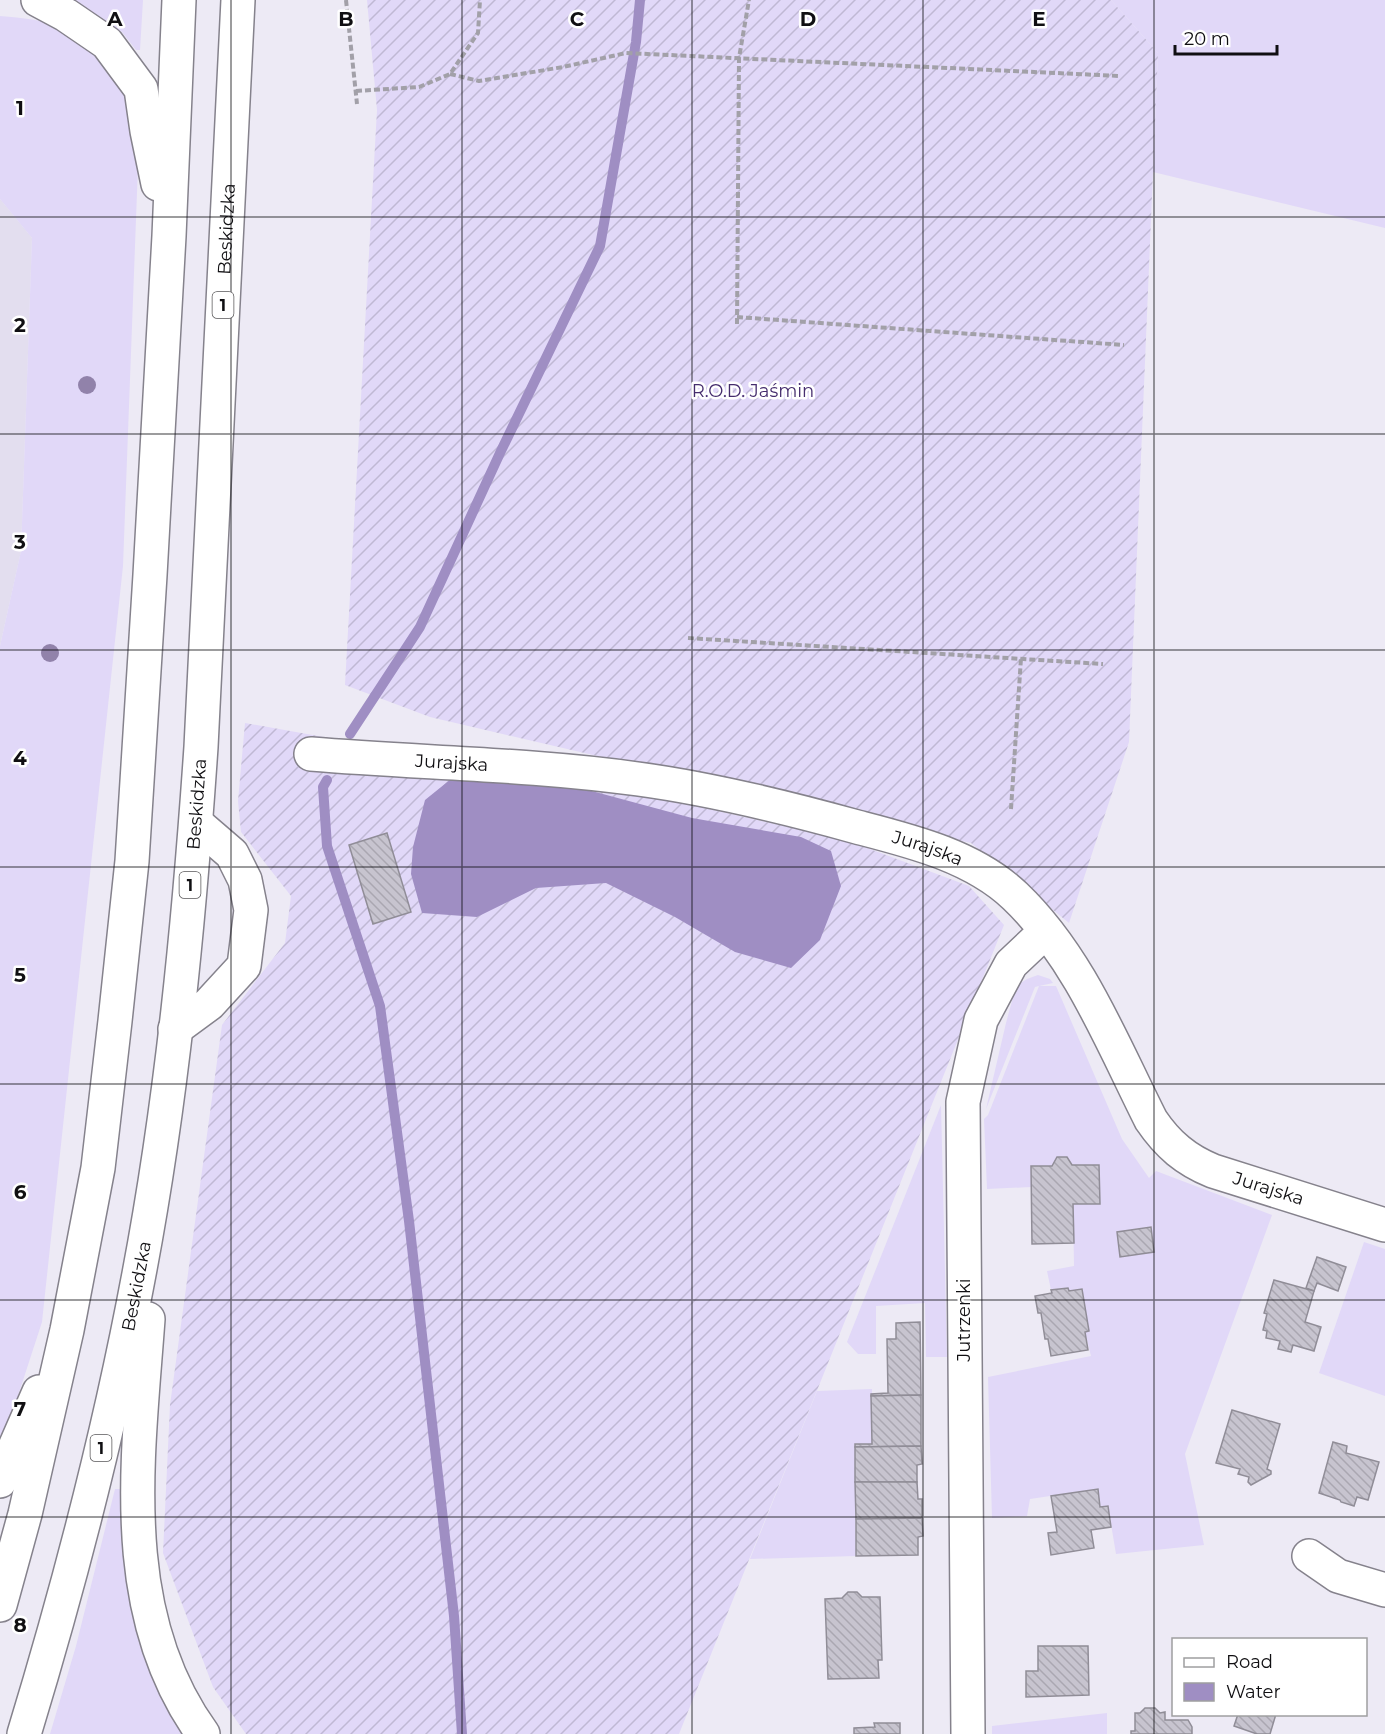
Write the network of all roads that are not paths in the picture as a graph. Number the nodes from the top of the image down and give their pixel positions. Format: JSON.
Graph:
{"nodes":[{"id":1,"x":38,"y":0,"type":"edge"},
{"id":2,"x":179,"y":0,"type":"edge"},
{"id":3,"x":238,"y":0,"type":"edge"},
{"id":4,"x":169,"y":236,"type":"junction"},
{"id":5,"x":311,"y":754,"type":"dead end"},
{"id":6,"x":196,"y":823,"type":"junction"},
{"id":7,"x":1046,"y":931,"type":"junction"},
{"id":8,"x":176,"y":1029,"type":"junction"},
{"id":9,"x":159,"y":1158,"type":"junction"},
{"id":10,"x":1385,"y":1225,"type":"edge"},
{"id":11,"x":67,"y":1330,"type":"junction"},
{"id":12,"x":0,"y":1481,"type":"edge"},
{"id":13,"x":1309,"y":1556,"type":"dead end"},
{"id":14,"x":1385,"y":1590,"type":"edge"},
{"id":15,"x":0,"y":1605,"type":"edge"},
{"id":16,"x":24,"y":1734,"type":"edge"},
{"id":17,"x":203,"y":1734,"type":"edge"},
{"id":18,"x":968,"y":1734,"type":"edge"}],
"edges":[{"from":1,"to":4,"type":"main road"},
{"from":2,"to":4,"type":"main road"},
{"from":3,"to":6,"type":"main road","name":"Beskidzka","number":"1"},
{"from":4,"to":11,"type":"main road"},
{"from":5,"to":7,"type":"main road","name":"Jurajska"},
{"from":6,"to":8,"type":"main road","name":"Beskidzka","number":"1"},
{"from":6,"to":8,"type":"main road"},
{"from":7,"to":10,"type":"main road","name":"Jurajska"},
{"from":7,"to":18,"type":"main road","name":"Jutrzenki"},
{"from":8,"to":9,"type":"main road","name":"Beskidzka","number":"1"},
{"from":9,"to":16,"type":"main road","name":"Beskidzka","number":"1"},
{"from":9,"to":17,"type":"main road"},
{"from":11,"to":12,"type":"main road"},
{"from":11,"to":15,"type":"main road"},
{"from":13,"to":14,"type":"main road"}]}
